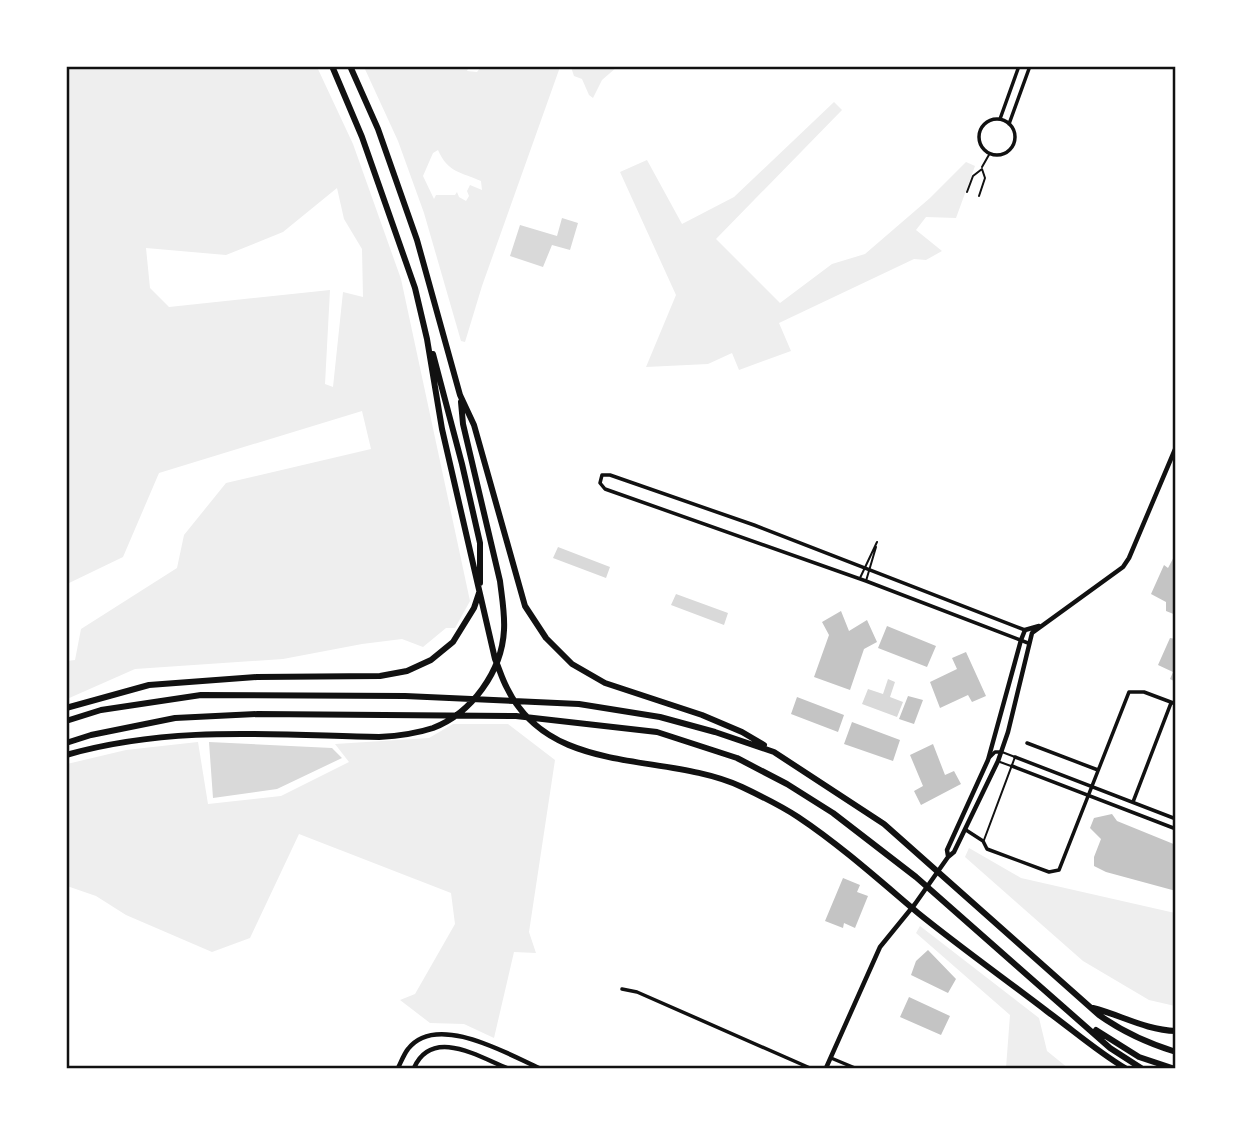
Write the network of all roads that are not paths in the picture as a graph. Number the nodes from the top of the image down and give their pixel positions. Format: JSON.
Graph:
{"nodes":[{"id":1,"x":332,"y":66,"type":"edge"},
{"id":2,"x":350,"y":66,"type":"edge"},
{"id":3,"x":1019,"y":66,"type":"edge"},
{"id":4,"x":1030,"y":66,"type":"edge"},
{"id":5,"x":1000,"y":120,"type":"junction"},
{"id":6,"x":1009,"y":124,"type":"junction"},
{"id":7,"x":990,"y":153,"type":"junction"},
{"id":8,"x":982,"y":169,"type":"junction"},
{"id":9,"x":967,"y":192,"type":"dead end"},
{"id":10,"x":979,"y":196,"type":"dead end"},
{"id":11,"x":427,"y":339,"type":"junction"},
{"id":12,"x":460,"y":395,"type":"junction"},
{"id":13,"x":1175,"y":447,"type":"edge"},
{"id":14,"x":864,"y":567,"type":"junction"},
{"id":15,"x":870,"y":569,"type":"junction"},
{"id":16,"x":860,"y":579,"type":"junction"},
{"id":17,"x":866,"y":582,"type":"junction"},
{"id":18,"x":1040,"y":626,"type":"junction"},
{"id":19,"x":1025,"y":630,"type":"junction"},
{"id":20,"x":1032,"y":633,"type":"junction"},
{"id":21,"x":1021,"y":640,"type":"junction"},
{"id":22,"x":1028,"y":643,"type":"junction"},
{"id":23,"x":1173,"y":703,"type":"edge"},
{"id":24,"x":66,"y":708,"type":"edge"},
{"id":25,"x":66,"y":721,"type":"edge"},
{"id":26,"x":66,"y":743,"type":"edge"},
{"id":27,"x":1027,"y":743,"type":"dead end"},
{"id":28,"x":992,"y":751,"type":"junction"},
{"id":29,"x":774,"y":752,"type":"junction"},
{"id":30,"x":1001,"y":752,"type":"junction"},
{"id":31,"x":66,"y":755,"type":"edge"},
{"id":32,"x":1015,"y":757,"type":"junction"},
{"id":33,"x":998,"y":761,"type":"junction"},
{"id":34,"x":1012,"y":766,"type":"junction"},
{"id":35,"x":1098,"y":770,"type":"junction"},
{"id":36,"x":1092,"y":786,"type":"junction"},
{"id":37,"x":1088,"y":795,"type":"junction"},
{"id":38,"x":1133,"y":802,"type":"junction"},
{"id":39,"x":1175,"y":818,"type":"edge"},
{"id":40,"x":1175,"y":829,"type":"edge"},
{"id":41,"x":966,"y":830,"type":"junction"},
{"id":42,"x":983,"y":841,"type":"junction"},
{"id":43,"x":948,"y":857,"type":"junction"},
{"id":44,"x":622,"y":989,"type":"dead end"},
{"id":45,"x":1091,"y":1007,"type":"junction"},
{"id":46,"x":1084,"y":1023,"type":"junction"},
{"id":47,"x":1175,"y":1031,"type":"edge"},
{"id":48,"x":1175,"y":1052,"type":"edge"},
{"id":49,"x":834,"y":1059,"type":"junction"},
{"id":50,"x":398,"y":1069,"type":"edge"},
{"id":51,"x":414,"y":1069,"type":"edge"},
{"id":52,"x":507,"y":1069,"type":"edge"},
{"id":53,"x":539,"y":1069,"type":"edge"},
{"id":54,"x":810,"y":1069,"type":"edge"},
{"id":55,"x":826,"y":1069,"type":"edge"},
{"id":56,"x":855,"y":1069,"type":"edge"},
{"id":57,"x":1125,"y":1069,"type":"edge"},
{"id":58,"x":1141,"y":1069,"type":"edge"},
{"id":59,"x":1172,"y":1069,"type":"edge"}],
"edges":[{"from":1,"to":11,"type":"highway"},
{"from":2,"to":12,"type":"highway"},
{"from":3,"to":5,"type":"street"},
{"from":4,"to":6,"type":"street"},
{"from":5,"to":6,"type":"street"},
{"from":5,"to":7,"type":"street"},
{"from":6,"to":7,"type":"street"},
{"from":7,"to":8,"type":"lane"},
{"from":8,"to":9,"type":"lane"},
{"from":8,"to":10,"type":"lane"},
{"from":11,"to":24,"type":"highway"},
{"from":11,"to":57,"type":"highway"},
{"from":12,"to":29,"type":"highway"},
{"from":12,"to":31,"type":"highway"},
{"from":13,"to":18,"type":"main road"},
{"from":14,"to":15,"type":"street"},
{"from":14,"to":15,"type":"lane"},
{"from":14,"to":16,"type":"lane"},
{"from":14,"to":16,"type":"street"},
{"from":15,"to":17,"type":"lane"},
{"from":15,"to":19,"type":"street"},
{"from":16,"to":17,"type":"street"},
{"from":17,"to":21,"type":"street"},
{"from":18,"to":19,"type":"main road"},
{"from":18,"to":20,"type":"main road"},
{"from":19,"to":20,"type":"street"},
{"from":19,"to":21,"type":"main road"},
{"from":20,"to":22,"type":"main road"},
{"from":21,"to":22,"type":"street"},
{"from":21,"to":28,"type":"main road"},
{"from":22,"to":30,"type":"main road"},
{"from":23,"to":35,"type":"street"},
{"from":23,"to":38,"type":"street"},
{"from":25,"to":29,"type":"highway"},
{"from":26,"to":46,"type":"highway"},
{"from":27,"to":35,"type":"street"},
{"from":28,"to":30,"type":"street"},
{"from":28,"to":33,"type":"street"},
{"from":28,"to":43,"type":"main road"},
{"from":29,"to":45,"type":"highway"},
{"from":30,"to":32,"type":"lane"},
{"from":30,"to":33,"type":"main road"},
{"from":32,"to":34,"type":"lane"},
{"from":32,"to":36,"type":"street"},
{"from":33,"to":34,"type":"lane"},
{"from":33,"to":41,"type":"main road"},
{"from":34,"to":37,"type":"street"},
{"from":34,"to":42,"type":"lane"},
{"from":35,"to":36,"type":"street"},
{"from":36,"to":37,"type":"street"},
{"from":36,"to":38,"type":"street"},
{"from":37,"to":40,"type":"street"},
{"from":37,"to":42,"type":"street"},
{"from":38,"to":39,"type":"street"},
{"from":41,"to":42,"type":"street"},
{"from":41,"to":43,"type":"main road"},
{"from":43,"to":49,"type":"main road"},
{"from":44,"to":54,"type":"street"},
{"from":45,"to":47,"type":"highway"},
{"from":45,"to":48,"type":"highway"},
{"from":46,"to":58,"type":"highway"},
{"from":46,"to":59,"type":"highway"},
{"from":49,"to":55,"type":"main road"},
{"from":49,"to":56,"type":"street"},
{"from":50,"to":53,"type":"main road"},
{"from":51,"to":52,"type":"main road"}]}
